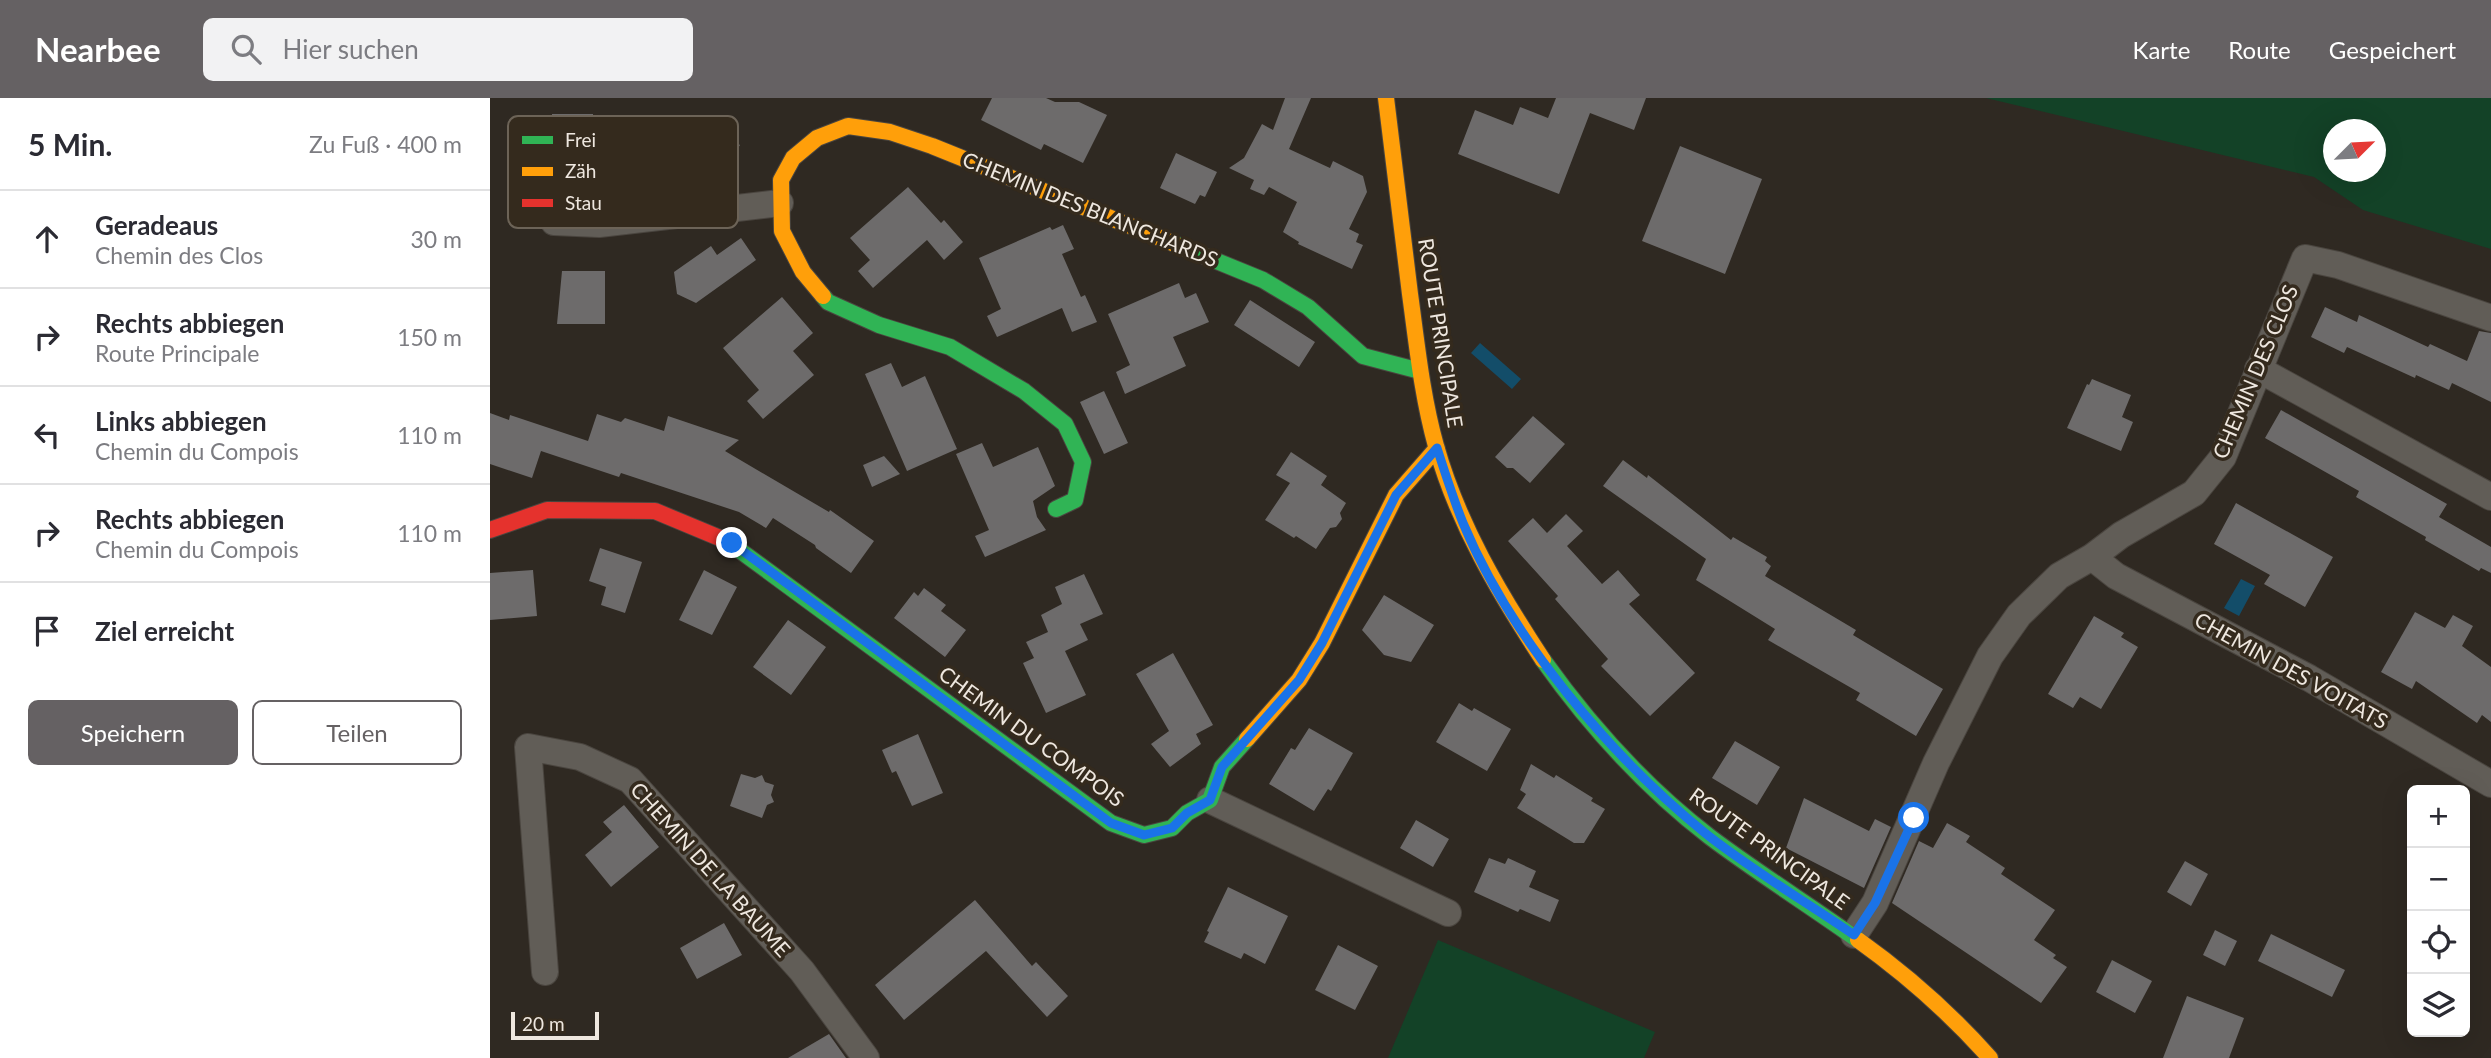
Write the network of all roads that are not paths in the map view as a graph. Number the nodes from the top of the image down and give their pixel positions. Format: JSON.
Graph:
{"nodes":[{"id":1,"x":1386,"y":98,"type":"edge"},
{"id":2,"x":780,"y":203,"type":"junction"},
{"id":3,"x":738,"y":208,"type":"edge"},
{"id":4,"x":2491,"y":318,"type":"edge"},
{"id":5,"x":2258,"y":369,"type":"junction"},
{"id":6,"x":1420,"y":371,"type":"junction"},
{"id":7,"x":1437,"y":448,"type":"junction"},
{"id":8,"x":2491,"y":497,"type":"edge"},
{"id":9,"x":1056,"y":509,"type":"dead end"},
{"id":10,"x":490,"y":530,"type":"edge"},
{"id":11,"x":2092,"y":557,"type":"junction"},
{"id":12,"x":2491,"y":784,"type":"edge"},
{"id":13,"x":1210,"y":800,"type":"junction"},
{"id":14,"x":1448,"y":914,"type":"dead end"},
{"id":15,"x":1854,"y":935,"type":"junction"},
{"id":16,"x":545,"y":972,"type":"dead end"},
{"id":17,"x":866,"y":1058,"type":"edge"},
{"id":18,"x":1990,"y":1058,"type":"edge"}],
"edges":[{"from":1,"to":6,"type":"street","name":"ROUTE PRINCIPALE"},
{"from":2,"to":3,"type":"street"},
{"from":2,"to":6,"type":"street","name":"CHEMIN DES BLANCHARDS"},
{"from":2,"to":9,"type":"street","name":"CHEMIN DES BLANCHARDS"},
{"from":4,"to":5,"type":"street","name":"CHEMIN DES CLOS"},
{"from":5,"to":8,"type":"street"},
{"from":5,"to":11,"type":"street","name":"CHEMIN DES CLOS"},
{"from":6,"to":7,"type":"street","name":"ROUTE PRINCIPALE"},
{"from":7,"to":13,"type":"street"},
{"from":7,"to":15,"type":"street","name":"ROUTE PRINCIPALE"},
{"from":10,"to":13,"type":"street","name":"CHEMIN DU COMPOIS"},
{"from":11,"to":12,"type":"street","name":"CHEMIN DES VOITATS"},
{"from":11,"to":15,"type":"street","name":"CHEMIN DES CLOS"},
{"from":13,"to":14,"type":"street"},
{"from":15,"to":18,"type":"street","name":"ROUTE PRINCIPALE"},
{"from":16,"to":17,"type":"street","name":"CHEMIN DE LA BAUME"}]}
